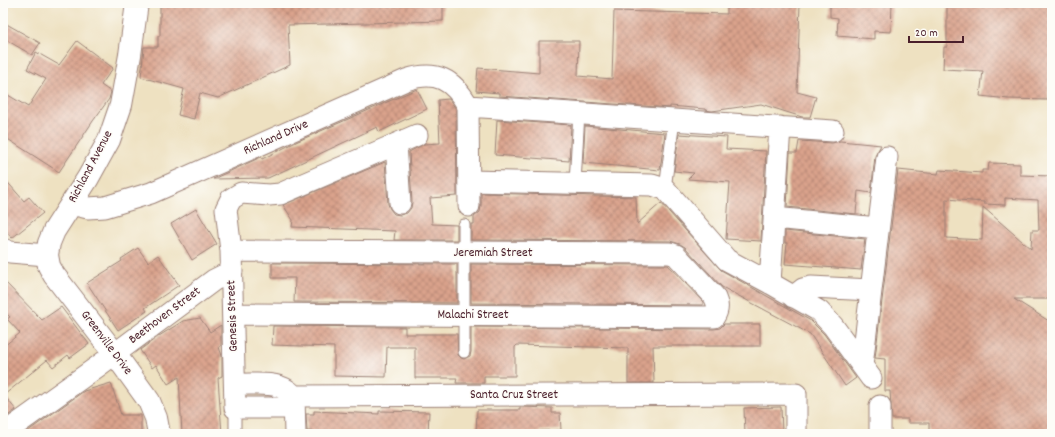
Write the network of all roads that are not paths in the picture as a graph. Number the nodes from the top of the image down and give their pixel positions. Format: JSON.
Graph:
{"nodes":[{"id":1,"x":137,"y":3,"type":"edge"},
{"id":2,"x":468,"y":106,"type":"junction"},
{"id":3,"x":579,"y":113,"type":"junction"},
{"id":4,"x":674,"y":120,"type":"junction"},
{"id":5,"x":780,"y":127,"type":"junction"},
{"id":6,"x":833,"y":131,"type":"dead end"},
{"id":7,"x":417,"y":135,"type":"dead end"},
{"id":8,"x":396,"y":144,"type":"junction"},
{"id":9,"x":887,"y":157,"type":"dead end"},
{"id":10,"x":469,"y":181,"type":"junction"},
{"id":11,"x":575,"y":183,"type":"junction"},
{"id":12,"x":665,"y":189,"type":"junction"},
{"id":13,"x":400,"y":203,"type":"dead end"},
{"id":14,"x":72,"y":204,"type":"junction"},
{"id":15,"x":467,"y":215,"type":"joint"},
{"id":16,"x":774,"y":218,"type":"junction"},
{"id":17,"x":878,"y":228,"type":"junction"},
{"id":18,"x":3,"y":249,"type":"edge"},
{"id":19,"x":464,"y":252,"type":"junction"},
{"id":20,"x":47,"y":255,"type":"junction"},
{"id":21,"x":231,"y":261,"type":"junction"},
{"id":22,"x":770,"y":283,"type":"junction"},
{"id":23,"x":871,"y":290,"type":"junction"},
{"id":24,"x":793,"y":297,"type":"junction"},
{"id":25,"x":233,"y":314,"type":"junction"},
{"id":26,"x":464,"y":315,"type":"junction"},
{"id":27,"x":714,"y":317,"type":"joint"},
{"id":28,"x":464,"y":352,"type":"dead end"},
{"id":29,"x":115,"y":354,"type":"junction"},
{"id":30,"x":235,"y":384,"type":"junction"},
{"id":31,"x":294,"y":402,"type":"junction"},
{"id":32,"x":880,"y":406,"type":"dead end"},
{"id":33,"x":235,"y":408,"type":"junction"},
{"id":34,"x":3,"y":434,"type":"edge"},
{"id":35,"x":159,"y":434,"type":"edge"},
{"id":36,"x":235,"y":434,"type":"edge"},
{"id":37,"x":295,"y":434,"type":"edge"},
{"id":38,"x":796,"y":434,"type":"edge"},
{"id":39,"x":880,"y":434,"type":"edge"}],
"edges":[{"from":1,"to":14,"type":"street","name":"Richland Avenue"},
{"from":2,"to":3,"type":"street"},
{"from":2,"to":10,"type":"street"},
{"from":2,"to":14,"type":"street","name":"Richland Drive"},
{"from":3,"to":4,"type":"street"},
{"from":3,"to":11,"type":"lane"},
{"from":4,"to":5,"type":"street"},
{"from":4,"to":12,"type":"lane"},
{"from":5,"to":6,"type":"street"},
{"from":5,"to":16,"type":"street"},
{"from":7,"to":8,"type":"street","name":"Genesis Street"},
{"from":8,"to":13,"type":"street"},
{"from":8,"to":21,"type":"street","name":"Genesis Street"},
{"from":9,"to":17,"type":"street"},
{"from":10,"to":11,"type":"street"},
{"from":10,"to":15,"type":"street"},
{"from":11,"to":12,"type":"street"},
{"from":12,"to":22,"type":"street"},
{"from":14,"to":20,"type":"street","name":"Richland Avenue"},
{"from":15,"to":19,"type":"lane"},
{"from":16,"to":17,"type":"street"},
{"from":16,"to":22,"type":"street"},
{"from":17,"to":23,"type":"street"},
{"from":18,"to":20,"type":"street"},
{"from":19,"to":21,"type":"street","name":"Jeremiah Street"},
{"from":19,"to":26,"type":"lane"},
{"from":19,"to":27,"type":"street","name":"Jeremiah Street"},
{"from":20,"to":29,"type":"street","name":"Greenville Drive"},
{"from":21,"to":25,"type":"street","name":"Genesis Street"},
{"from":21,"to":29,"type":"street","name":"Beethoven Street"},
{"from":22,"to":24,"type":"street"},
{"from":23,"to":24,"type":"street"},
{"from":23,"to":24,"type":"street"},
{"from":25,"to":26,"type":"street","name":"Malachi Street"},
{"from":25,"to":30,"type":"street","name":"Genesis Street"},
{"from":26,"to":27,"type":"street","name":"Malachi Street"},
{"from":26,"to":28,"type":"lane"},
{"from":29,"to":34,"type":"street","name":"Beethoven Street"},
{"from":29,"to":35,"type":"street","name":"Greenville Drive"},
{"from":30,"to":31,"type":"street","name":"Santa Cruz Street"},
{"from":30,"to":33,"type":"street","name":"Genesis Street"},
{"from":31,"to":33,"type":"street","name":"Santa Cruz Street"},
{"from":31,"to":37,"type":"street"},
{"from":31,"to":38,"type":"street","name":"Santa Cruz Street"},
{"from":32,"to":39,"type":"street"},
{"from":33,"to":36,"type":"lane"}]}
